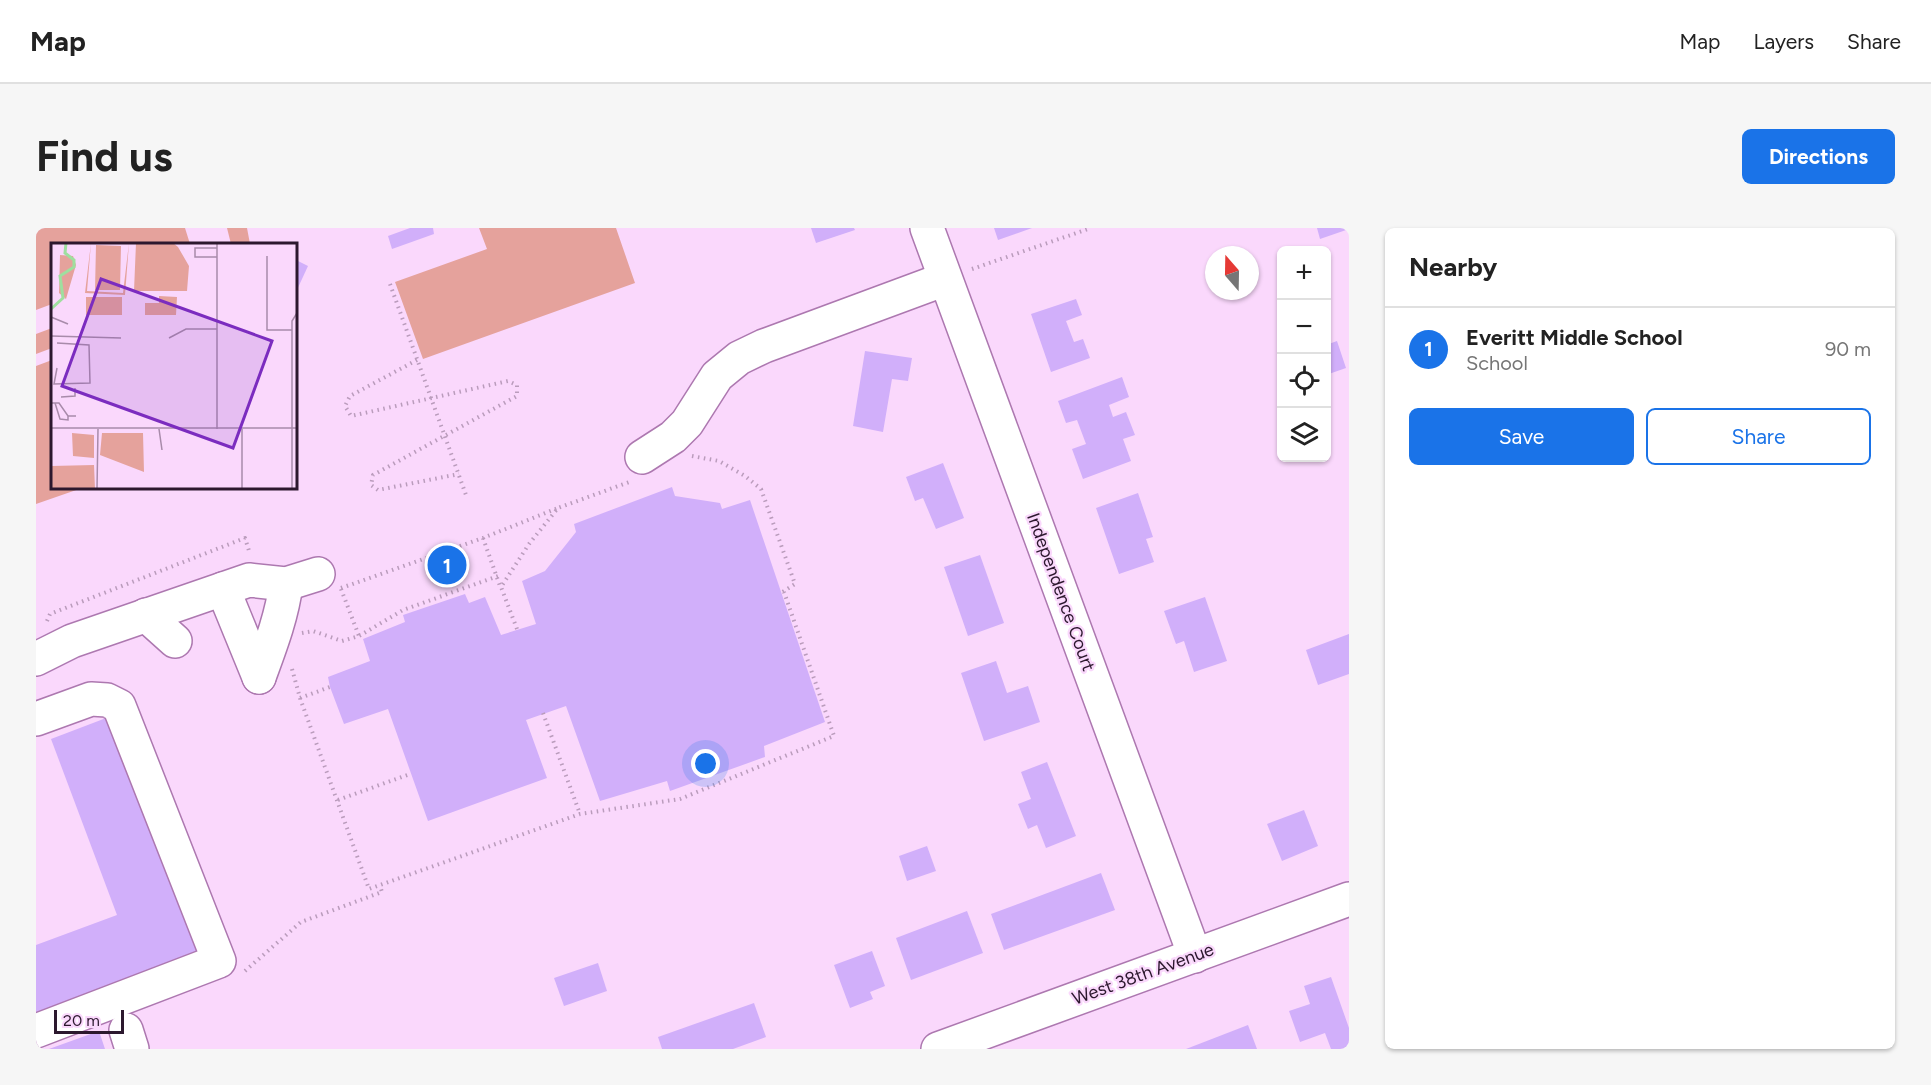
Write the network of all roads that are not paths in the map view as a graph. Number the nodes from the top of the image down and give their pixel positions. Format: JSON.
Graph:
{"nodes":[{"id":1,"x":927,"y":228,"type":"edge"},
{"id":2,"x":945,"y":279,"type":"junction"},
{"id":3,"x":640,"y":468,"type":"road end"},
{"id":4,"x":286,"y":584,"type":"junction"},
{"id":5,"x":330,"y":584,"type":"road end"},
{"id":6,"x":223,"y":589,"type":"junction"},
{"id":7,"x":146,"y":615,"type":"junction"},
{"id":8,"x":175,"y":641,"type":"dead end"},
{"id":9,"x":36,"y":659,"type":"edge"},
{"id":10,"x":36,"y":719,"type":"edge"},
{"id":11,"x":1349,"y":899,"type":"edge"},
{"id":12,"x":1194,"y":956,"type":"junction"},
{"id":13,"x":36,"y":1031,"type":"edge"},
{"id":14,"x":938,"y":1049,"type":"edge"}],
"edges":[{"from":1,"to":2,"type":"street","name":"Independence Court"},
{"from":2,"to":3,"type":"street"},
{"from":2,"to":12,"type":"street","name":"Independence Court"},
{"from":4,"to":5,"type":"street"},
{"from":4,"to":6,"type":"street"},
{"from":4,"to":6,"type":"street"},
{"from":6,"to":7,"type":"street"},
{"from":7,"to":8,"type":"street"},
{"from":7,"to":9,"type":"street"},
{"from":10,"to":13,"type":"street"},
{"from":11,"to":12,"type":"street","name":"West 38th Avenue"},
{"from":12,"to":14,"type":"street","name":"West 38th Avenue"}]}
